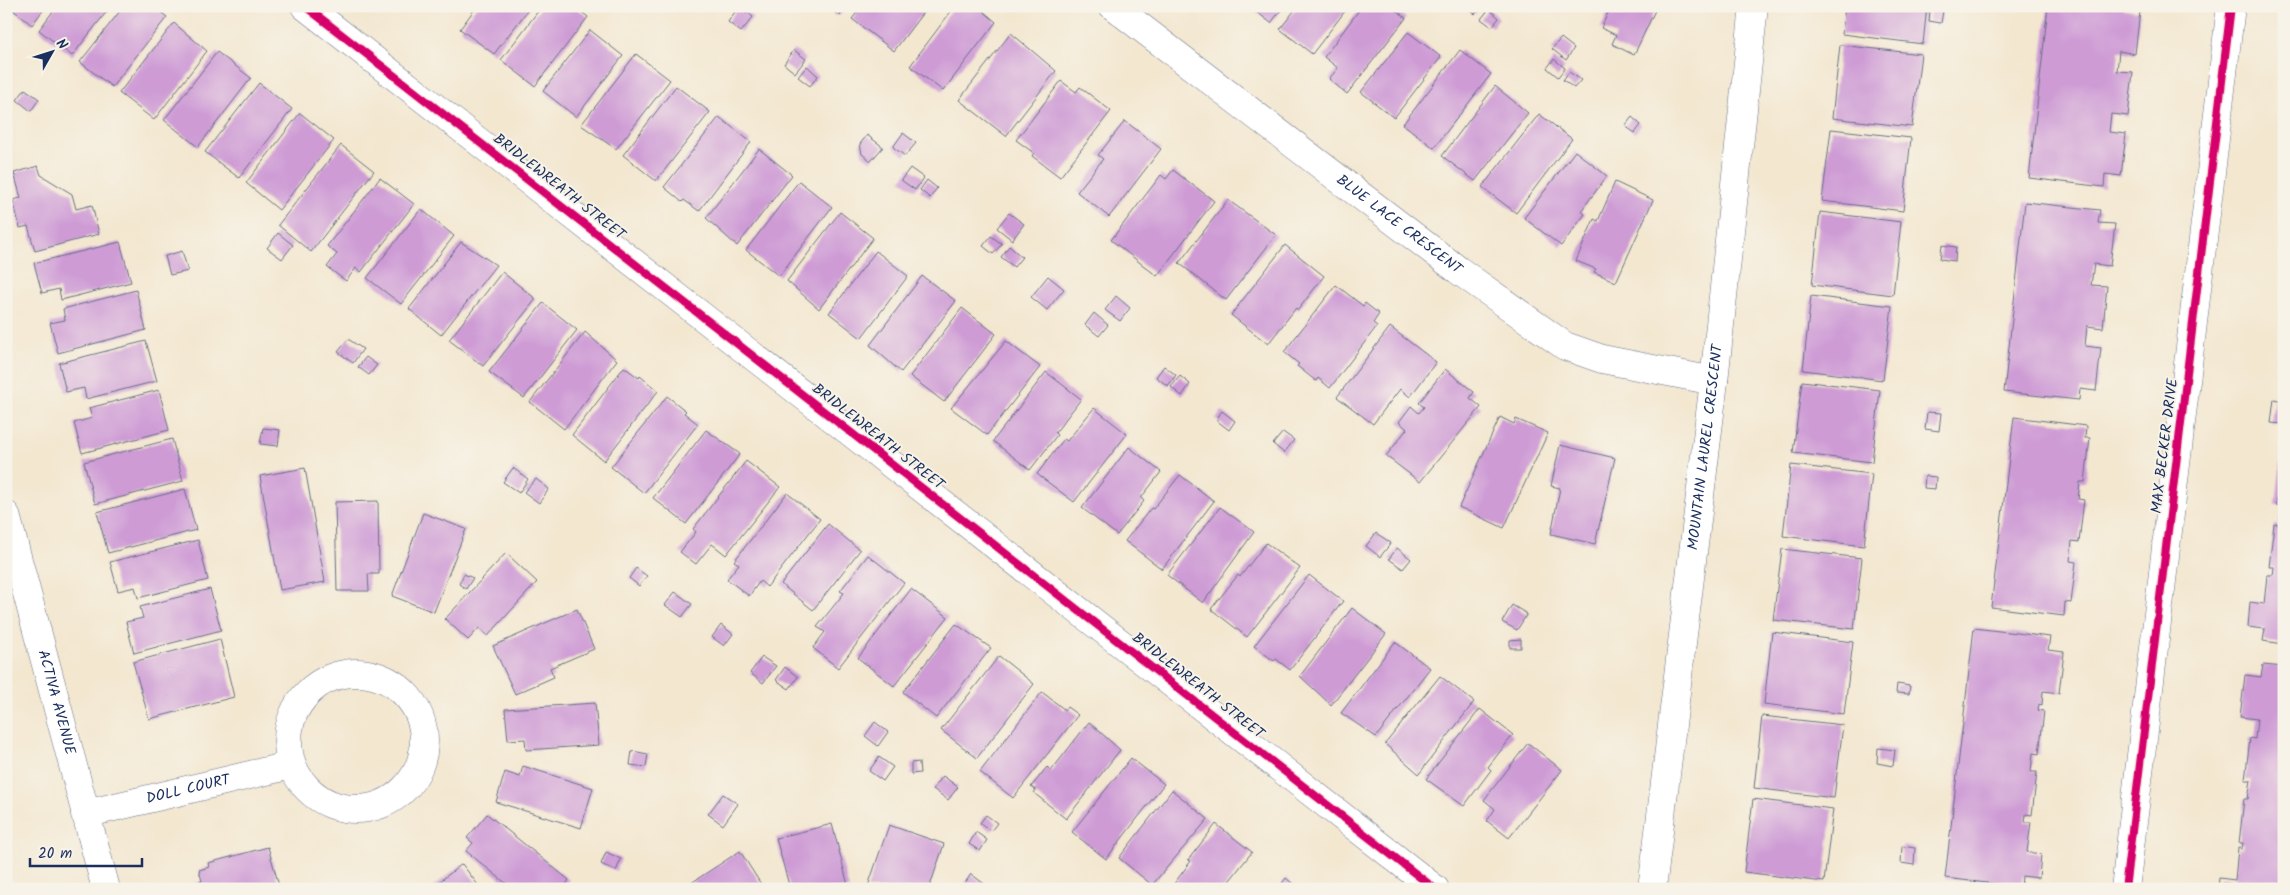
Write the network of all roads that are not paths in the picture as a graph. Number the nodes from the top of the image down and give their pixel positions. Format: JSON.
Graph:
{"nodes":[{"id":1,"x":305,"y":6,"type":"edge"},
{"id":2,"x":1113,"y":6,"type":"edge"},
{"id":3,"x":1754,"y":6,"type":"edge"},
{"id":4,"x":2231,"y":6,"type":"edge"},
{"id":5,"x":1714,"y":381,"type":"junction"},
{"id":6,"x":6,"y":515,"type":"edge"},
{"id":7,"x":16,"y":597,"type":"edge"},
{"id":8,"x":292,"y":765,"type":"junction"},
{"id":9,"x":85,"y":814,"type":"junction"},
{"id":10,"x":106,"y":889,"type":"edge"},
{"id":11,"x":1435,"y":889,"type":"edge"},
{"id":12,"x":1652,"y":889,"type":"edge"},
{"id":13,"x":2125,"y":889,"type":"edge"}],
"edges":[{"from":1,"to":11,"type":"street","name":"BRIDLEWREATH STREET"},
{"from":2,"to":5,"type":"street","name":"BLUE LACE CRESCENT"},
{"from":3,"to":5,"type":"street","name":"MOUNTAIN LAUREL CRESCENT"},
{"from":4,"to":13,"type":"street","name":"MAX BECKER DRIVE"},
{"from":5,"to":12,"type":"street","name":"MOUNTAIN LAUREL CRESCENT"},
{"from":6,"to":7,"type":"street","name":"ACTIVA AVENUE"},
{"from":7,"to":9,"type":"street","name":"ACTIVA AVENUE"},
{"from":8,"to":8,"type":"street"},
{"from":8,"to":9,"type":"street","name":"DOLL COURT"},
{"from":9,"to":10,"type":"street","name":"ACTIVA AVENUE"}]}
